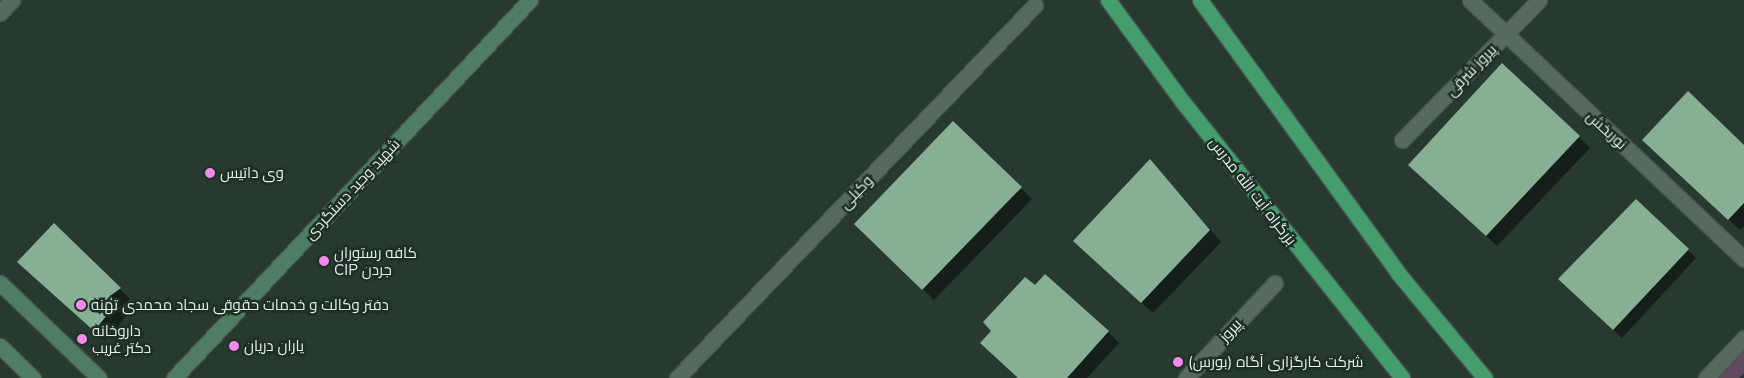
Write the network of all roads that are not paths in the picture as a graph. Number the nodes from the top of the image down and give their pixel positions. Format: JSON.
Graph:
{"nodes":[{"id":1,"x":12,"y":0,"type":"edge"},
{"id":2,"x":530,"y":0,"type":"edge"},
{"id":3,"x":1108,"y":0,"type":"edge"},
{"id":4,"x":1200,"y":0,"type":"edge"},
{"id":5,"x":1470,"y":0,"type":"edge"},
{"id":6,"x":1539,"y":0,"type":"edge"},
{"id":7,"x":1035,"y":5,"type":"dead end"},
{"id":8,"x":0,"y":14,"type":"edge"},
{"id":9,"x":1506,"y":34,"type":"junction"},
{"id":10,"x":1402,"y":140,"type":"dead end"},
{"id":11,"x":1744,"y":259,"type":"edge"},
{"id":12,"x":0,"y":283,"type":"edge"},
{"id":13,"x":1275,"y":283,"type":"dead end"},
{"id":14,"x":1744,"y":338,"type":"edge"},
{"id":15,"x":0,"y":346,"type":"edge"},
{"id":16,"x":33,"y":378,"type":"edge"},
{"id":17,"x":99,"y":378,"type":"edge"},
{"id":18,"x":174,"y":378,"type":"edge"},
{"id":19,"x":677,"y":378,"type":"edge"},
{"id":20,"x":1186,"y":378,"type":"edge"},
{"id":21,"x":1402,"y":378,"type":"edge"},
{"id":22,"x":1485,"y":378,"type":"edge"},
{"id":23,"x":1706,"y":378,"type":"edge"}],
"edges":[{"from":1,"to":8,"type":"street"},
{"from":2,"to":18,"type":"main road","name":"شهید وحید دستگردی"},
{"from":3,"to":21,"type":"highway","name":"بزرگراه آیت الله مدرس"},
{"from":4,"to":22,"type":"highway"},
{"from":5,"to":9,"type":"street","name":"نوربخش"},
{"from":6,"to":9,"type":"street","name":"پیروز شرقی"},
{"from":7,"to":19,"type":"street","name":"وكيلی"},
{"from":9,"to":10,"type":"street","name":"پیروز شرقی"},
{"from":9,"to":11,"type":"street","name":"نوربخش"},
{"from":12,"to":17,"type":"main road"},
{"from":13,"to":20,"type":"street","name":"پیروز"},
{"from":14,"to":23,"type":"street"},
{"from":15,"to":16,"type":"main road"}]}
